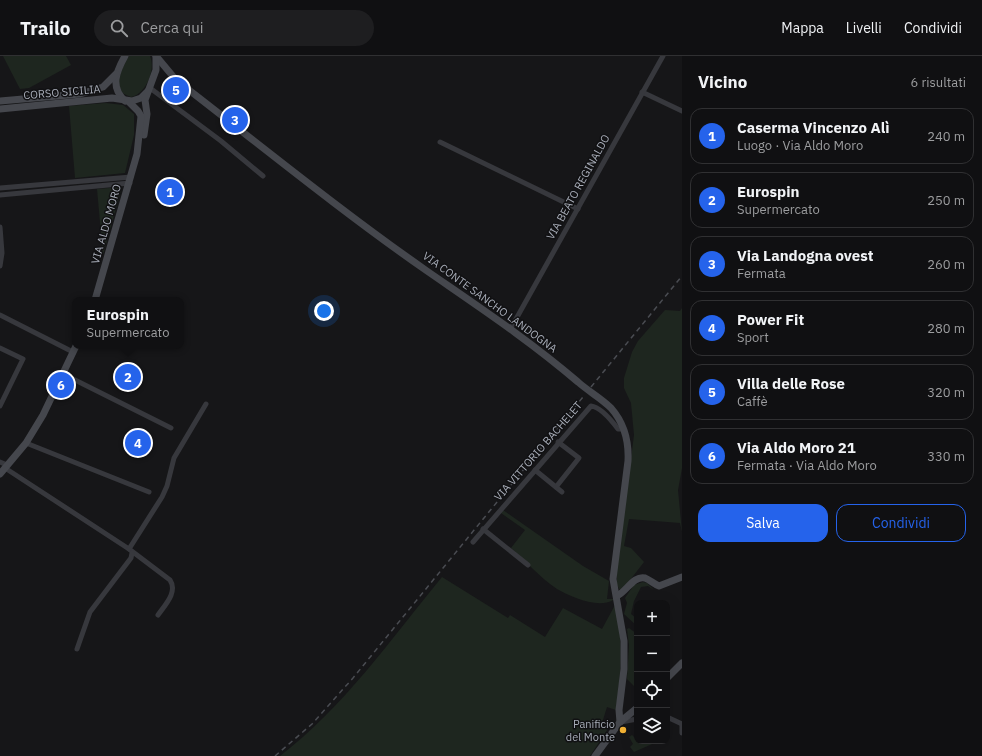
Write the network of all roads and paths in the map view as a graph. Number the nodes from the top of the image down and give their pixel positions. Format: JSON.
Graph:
{"nodes":[{"id":1,"x":125,"y":56,"type":"edge"},
{"id":2,"x":156,"y":56,"type":"edge"},
{"id":3,"x":663,"y":56,"type":"edge"},
{"id":4,"x":116,"y":74,"type":"junction"},
{"id":5,"x":154,"y":78,"type":"junction"},
{"id":6,"x":176,"y":80,"type":"junction"},
{"id":7,"x":149,"y":89,"type":"junction"},
{"id":8,"x":642,"y":92,"type":"junction"},
{"id":9,"x":0,"y":101,"type":"edge"},
{"id":10,"x":126,"y":101,"type":"junction"},
{"id":11,"x":0,"y":109,"type":"edge"},
{"id":12,"x":682,"y":111,"type":"edge"},
{"id":13,"x":440,"y":142,"type":"dead end"},
{"id":14,"x":137,"y":154,"type":"junction"},
{"id":15,"x":263,"y":176,"type":"dead end"},
{"id":16,"x":131,"y":180,"type":"junction"},
{"id":17,"x":0,"y":188,"type":"edge"},
{"id":18,"x":0,"y":195,"type":"edge"},
{"id":19,"x":578,"y":209,"type":"junction"},
{"id":20,"x":0,"y":227,"type":"edge"},
{"id":21,"x":1,"y":246,"type":"edge"},
{"id":22,"x":0,"y":266,"type":"edge"},
{"id":23,"x":96,"y":297,"type":"edge"},
{"id":24,"x":0,"y":315,"type":"edge"},
{"id":25,"x":511,"y":328,"type":"junction"},
{"id":26,"x":0,"y":348,"type":"edge"},
{"id":27,"x":72,"y":348,"type":"edge"},
{"id":28,"x":74,"y":349,"type":"edge"},
{"id":29,"x":63,"y":374,"type":"junction"},
{"id":30,"x":206,"y":404,"type":"dead end"},
{"id":31,"x":0,"y":406,"type":"edge"},
{"id":32,"x":171,"y":428,"type":"dead end"},
{"id":33,"x":624,"y":429,"type":"junction"},
{"id":34,"x":558,"y":442,"type":"junction"},
{"id":35,"x":26,"y":443,"type":"junction"},
{"id":36,"x":2,"y":468,"type":"edge"},
{"id":37,"x":535,"y":470,"type":"junction"},
{"id":38,"x":556,"y":487,"type":"junction"},
{"id":39,"x":149,"y":492,"type":"dead end"},
{"id":40,"x":562,"y":492,"type":"dead end"},
{"id":41,"x":483,"y":529,"type":"junction"},
{"id":42,"x":473,"y":542,"type":"dead end"},
{"id":43,"x":130,"y":551,"type":"junction"},
{"id":44,"x":528,"y":566,"type":"dead end"},
{"id":45,"x":682,"y":577,"type":"edge"},
{"id":46,"x":617,"y":596,"type":"junction"},
{"id":47,"x":158,"y":615,"type":"dead end"},
{"id":48,"x":77,"y":648,"type":"dead end"},
{"id":49,"x":682,"y":663,"type":"edge"},
{"id":50,"x":670,"y":675,"type":"edge"},
{"id":51,"x":633,"y":718,"type":"edge"},
{"id":52,"x":670,"y":718,"type":"edge"},
{"id":53,"x":620,"y":722,"type":"junction"},
{"id":54,"x":682,"y":724,"type":"edge"},
{"id":55,"x":682,"y":733,"type":"edge"},
{"id":56,"x":596,"y":756,"type":"edge"}],
"edges":[{"from":1,"to":4,"type":"main road"},
{"from":2,"to":5,"type":"main road"},
{"from":2,"to":6,"type":"main road"},
{"from":3,"to":8,"type":"street","name":"VIA BEATO REGINALDO"},
{"from":4,"to":9,"type":"main road","name":"CORSO SICILIA"},
{"from":4,"to":10,"type":"main road"},
{"from":5,"to":6,"type":"main road"},
{"from":5,"to":7,"type":"main road"},
{"from":6,"to":25,"type":"main road","name":"VIA CONTE SANCHO LANDOGNA"},
{"from":7,"to":10,"type":"main road"},
{"from":7,"to":14,"type":"main road"},
{"from":7,"to":15,"type":"street"},
{"from":8,"to":12,"type":"street"},
{"from":8,"to":19,"type":"street","name":"VIA BEATO REGINALDO"},
{"from":10,"to":11,"type":"main road","name":"CORSO SICILIA"},
{"from":10,"to":14,"type":"main road"},
{"from":13,"to":19,"type":"street"},
{"from":14,"to":16,"type":"main road","name":"VIA ALDO MORO"},
{"from":16,"to":17,"type":"street"},
{"from":16,"to":18,"type":"street"},
{"from":16,"to":23,"type":"main road","name":"VIA ALDO MORO"},
{"from":19,"to":25,"type":"street","name":"VIA BEATO REGINALDO"},
{"from":20,"to":21,"type":"street"},
{"from":21,"to":22,"type":"street"},
{"from":24,"to":27,"type":"street"},
{"from":25,"to":33,"type":"main road","name":"VIA CONTE SANCHO LANDOGNA"},
{"from":26,"to":31,"type":"street"},
{"from":28,"to":29,"type":"main road"},
{"from":29,"to":32,"type":"street"},
{"from":29,"to":35,"type":"main road"},
{"from":30,"to":43,"type":"street"},
{"from":33,"to":34,"type":"street","name":"VIA VITTORIO BACHELET"},
{"from":33,"to":46,"type":"main road","name":"VIA CONTE SANCHO LANDOGNA"},
{"from":34,"to":37,"type":"street","name":"VIA VITTORIO BACHELET"},
{"from":34,"to":38,"type":"street"},
{"from":35,"to":36,"type":"main road"},
{"from":35,"to":39,"type":"street"},
{"from":36,"to":43,"type":"street"},
{"from":37,"to":38,"type":"street"},
{"from":37,"to":41,"type":"street","name":"VIA VITTORIO BACHELET"},
{"from":38,"to":40,"type":"street"},
{"from":41,"to":42,"type":"street","name":"VIA VITTORIO BACHELET"},
{"from":41,"to":44,"type":"street"},
{"from":43,"to":47,"type":"street"},
{"from":43,"to":48,"type":"street"},
{"from":45,"to":46,"type":"main road"},
{"from":46,"to":53,"type":"main road","name":"VIA CONTE SANCHO LANDOGNA"},
{"from":49,"to":50,"type":"main road"},
{"from":51,"to":53,"type":"main road"},
{"from":52,"to":54,"type":"street"},
{"from":53,"to":56,"type":"main road"},
{"from":54,"to":55,"type":"street"}]}
